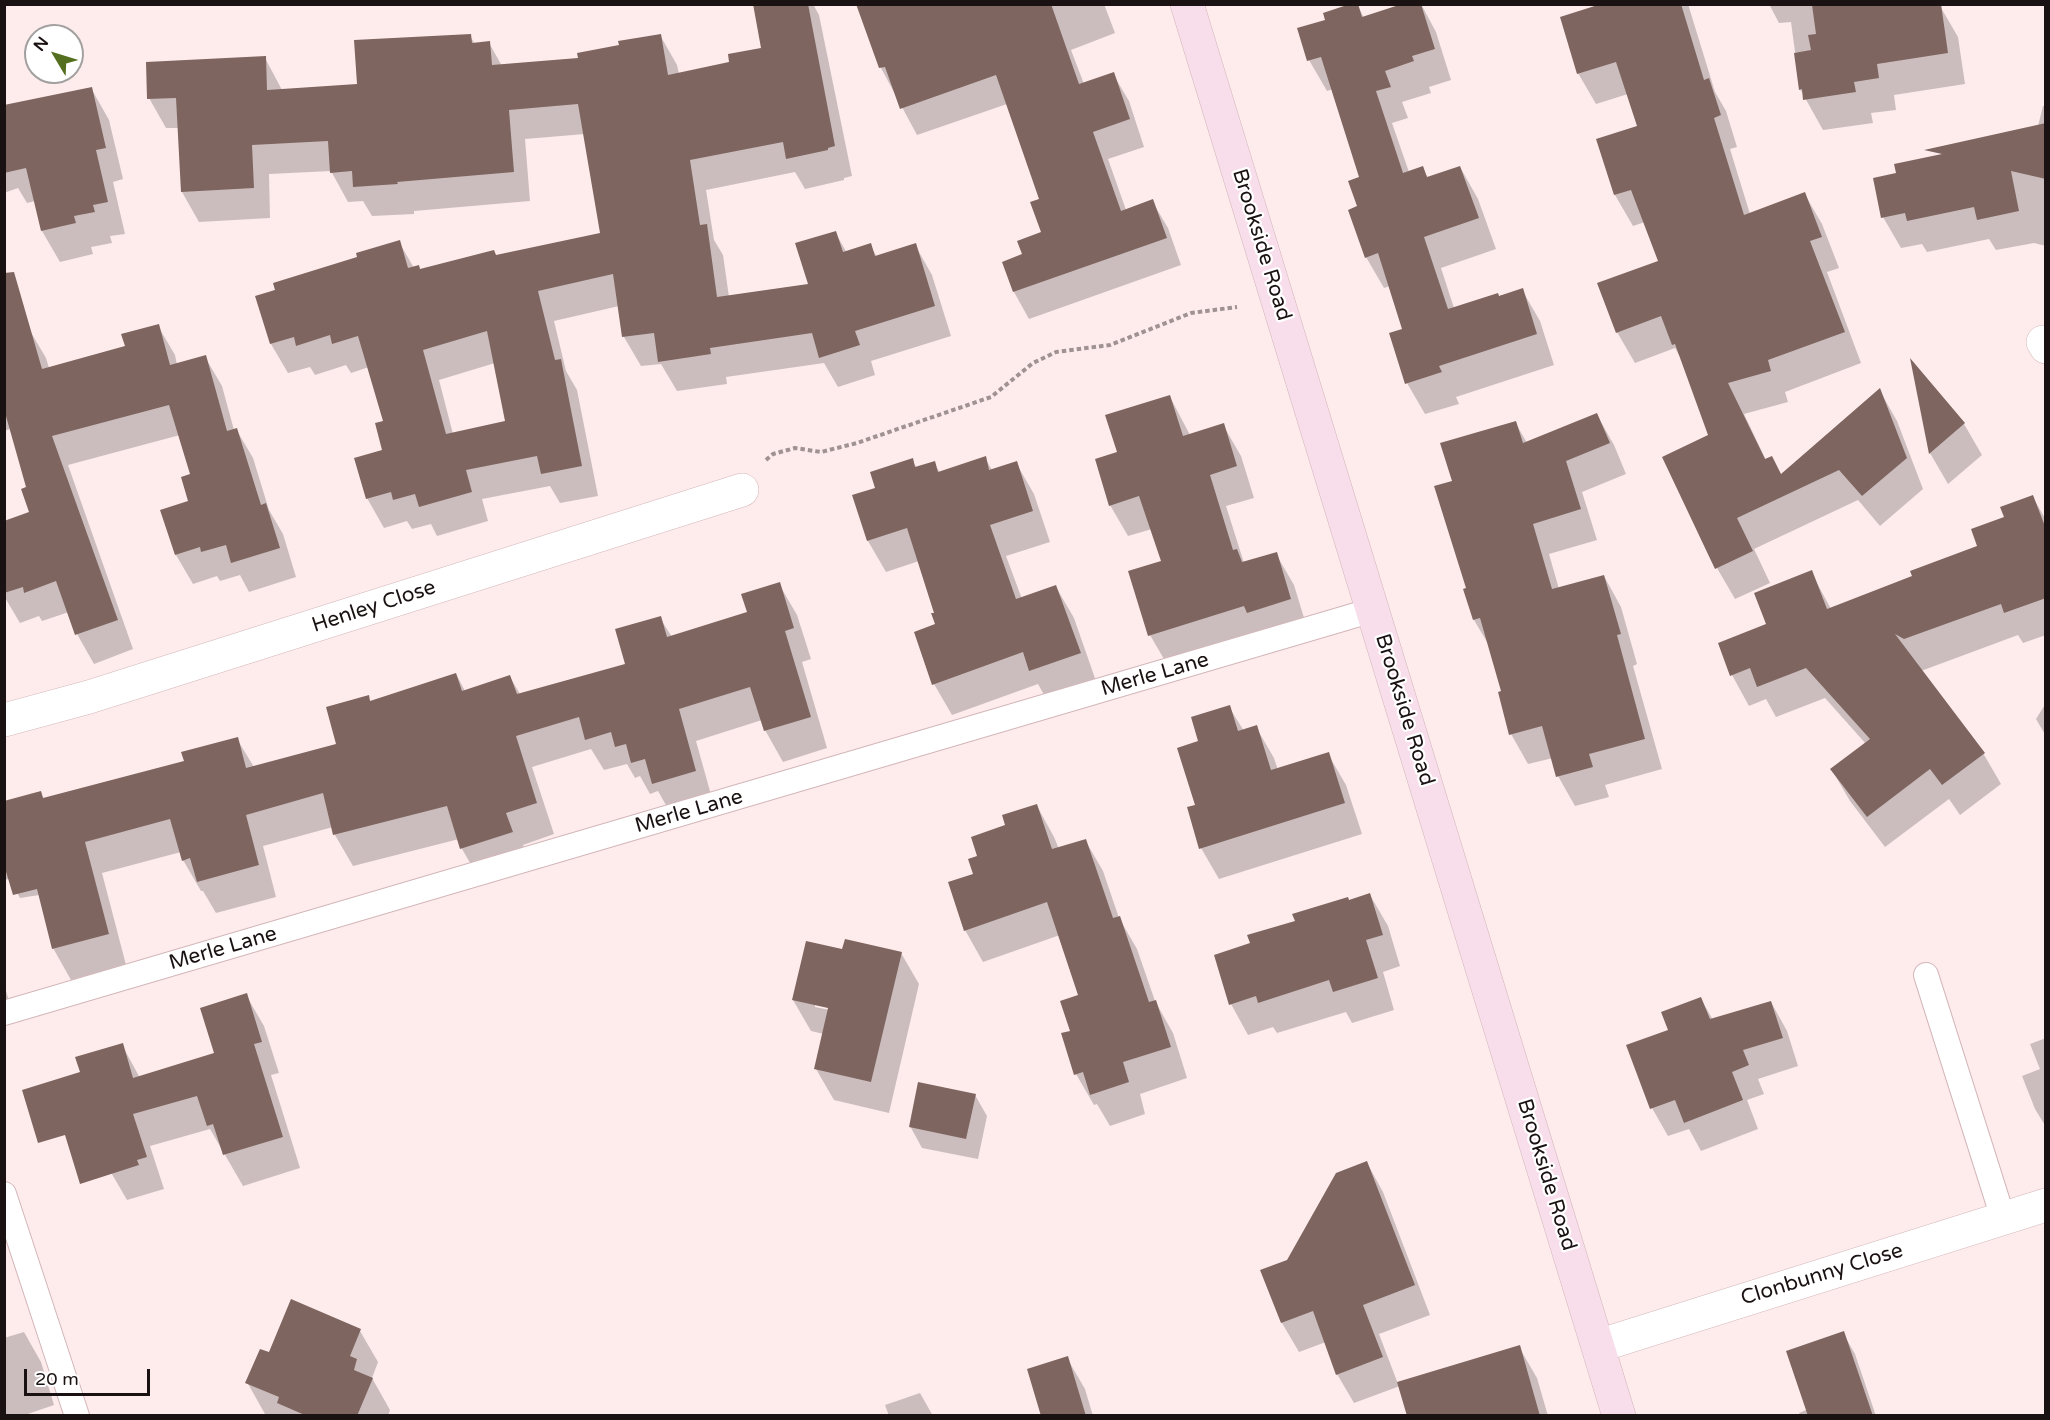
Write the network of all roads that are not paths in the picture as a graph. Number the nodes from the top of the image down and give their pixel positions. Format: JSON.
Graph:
{"nodes":[{"id":1,"x":1187,"y":4,"type":"edge"},
{"id":2,"x":742,"y":490,"type":"dead end"},
{"id":3,"x":1373,"y":610,"type":"junction"},
{"id":4,"x":4,"y":720,"type":"edge"},
{"id":5,"x":1926,"y":975,"type":"dead end"},
{"id":6,"x":4,"y":1013,"type":"edge"},
{"id":7,"x":4,"y":1194,"type":"edge"},
{"id":8,"x":2046,"y":1205,"type":"edge"},
{"id":9,"x":2003,"y":1218,"type":"junction"},
{"id":10,"x":1598,"y":1346,"type":"junction"},
{"id":11,"x":77,"y":1416,"type":"edge"},
{"id":12,"x":1619,"y":1416,"type":"edge"}],
"edges":[{"from":1,"to":3,"type":"street","name":"Brookside Road"},
{"from":2,"to":4,"type":"street","name":"Henley Close"},
{"from":3,"to":6,"type":"lane","name":"Merle Lane"},
{"from":3,"to":10,"type":"street","name":"Brookside Road"},
{"from":5,"to":9,"type":"lane"},
{"from":7,"to":11,"type":"lane"},
{"from":8,"to":9,"type":"street","name":"Clonbunny Close"},
{"from":9,"to":10,"type":"street","name":"Clonbunny Close"},
{"from":10,"to":12,"type":"street","name":"Brookside Road"}]}
